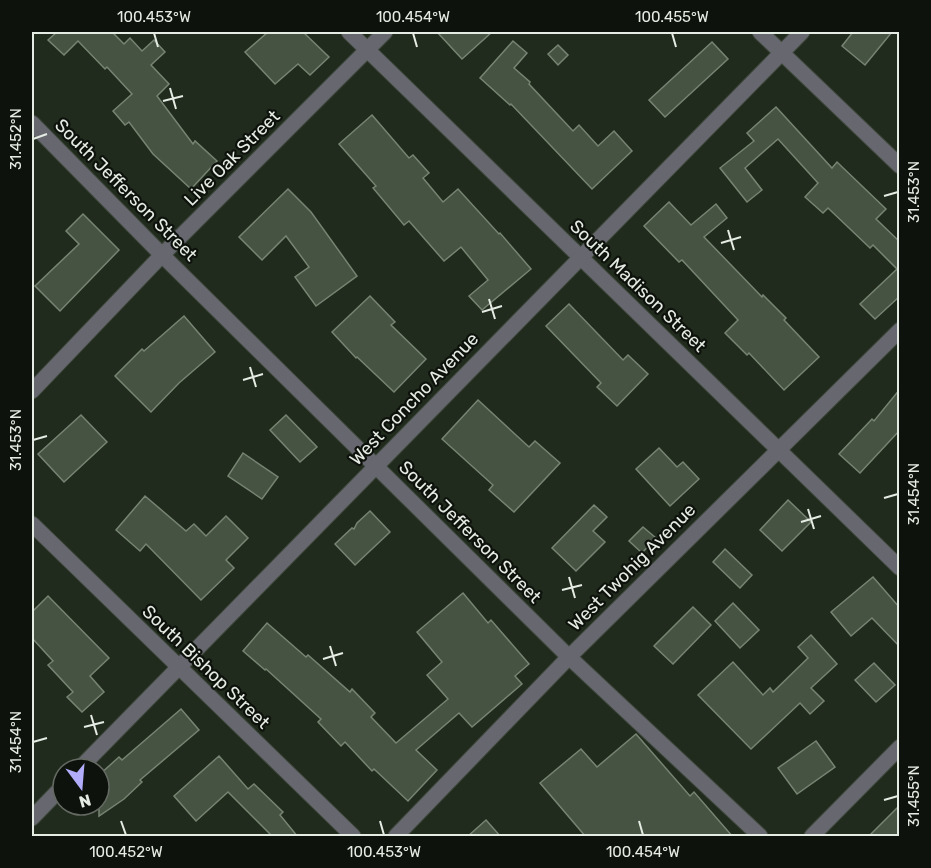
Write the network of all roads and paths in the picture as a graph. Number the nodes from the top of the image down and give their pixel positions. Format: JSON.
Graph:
{"nodes":[{"id":1,"x":349,"y":32,"type":"edge"},
{"id":2,"x":385,"y":32,"type":"edge"},
{"id":3,"x":760,"y":32,"type":"edge"},
{"id":4,"x":802,"y":32,"type":"edge"},
{"id":5,"x":367,"y":51,"type":"junction"},
{"id":6,"x":782,"y":53,"type":"junction"},
{"id":7,"x":32,"y":123,"type":"edge"},
{"id":8,"x":900,"y":166,"type":"edge"},
{"id":9,"x":162,"y":255,"type":"junction"},
{"id":10,"x":581,"y":258,"type":"junction"},
{"id":11,"x":900,"y":330,"type":"edge"},
{"id":12,"x":32,"y":391,"type":"edge"},
{"id":13,"x":779,"y":449,"type":"junction"},
{"id":14,"x":376,"y":466,"type":"junction"},
{"id":15,"x":32,"y":524,"type":"edge"},
{"id":16,"x":900,"y":568,"type":"edge"},
{"id":17,"x":569,"y":657,"type":"junction"},
{"id":18,"x":179,"y":668,"type":"junction"},
{"id":19,"x":900,"y":747,"type":"edge"},
{"id":20,"x":91,"y":757,"type":"edge"},
{"id":21,"x":51,"y":798,"type":"edge"},
{"id":22,"x":32,"y":818,"type":"edge"},
{"id":23,"x":353,"y":837,"type":"edge"},
{"id":24,"x":396,"y":837,"type":"edge"},
{"id":25,"x":760,"y":837,"type":"edge"},
{"id":26,"x":812,"y":837,"type":"edge"}],
"edges":[{"from":1,"to":5,"type":"street","name":"South Madison Street"},
{"from":2,"to":5,"type":"street","name":"Live Oak Street"},
{"from":3,"to":6,"type":"street"},
{"from":4,"to":6,"type":"street","name":"West Concho Avenue"},
{"from":5,"to":9,"type":"street","name":"Live Oak Street"},
{"from":5,"to":10,"type":"street","name":"South Madison Street"},
{"from":6,"to":8,"type":"street"},
{"from":6,"to":10,"type":"street","name":"West Concho Avenue"},
{"from":7,"to":9,"type":"street","name":"South Jefferson Street"},
{"from":9,"to":12,"type":"street","name":"Live Oak Street"},
{"from":9,"to":14,"type":"street","name":"South Jefferson Street"},
{"from":10,"to":13,"type":"street","name":"South Madison Street"},
{"from":10,"to":14,"type":"street","name":"West Concho Avenue"},
{"from":11,"to":13,"type":"street","name":"West Twohig Avenue"},
{"from":13,"to":16,"type":"street","name":"South Madison Street"},
{"from":13,"to":17,"type":"street","name":"West Twohig Avenue"},
{"from":14,"to":17,"type":"street","name":"South Jefferson Street"},
{"from":14,"to":18,"type":"street","name":"West Concho Avenue"},
{"from":15,"to":18,"type":"street","name":"South Bishop Street"},
{"from":17,"to":24,"type":"street","name":"West Twohig Avenue"},
{"from":17,"to":25,"type":"street","name":"South Jefferson Street"},
{"from":18,"to":20,"type":"street","name":"West Concho Avenue"},
{"from":18,"to":23,"type":"street","name":"South Bishop Street"},
{"from":19,"to":26,"type":"street"},
{"from":21,"to":22,"type":"street"}]}
